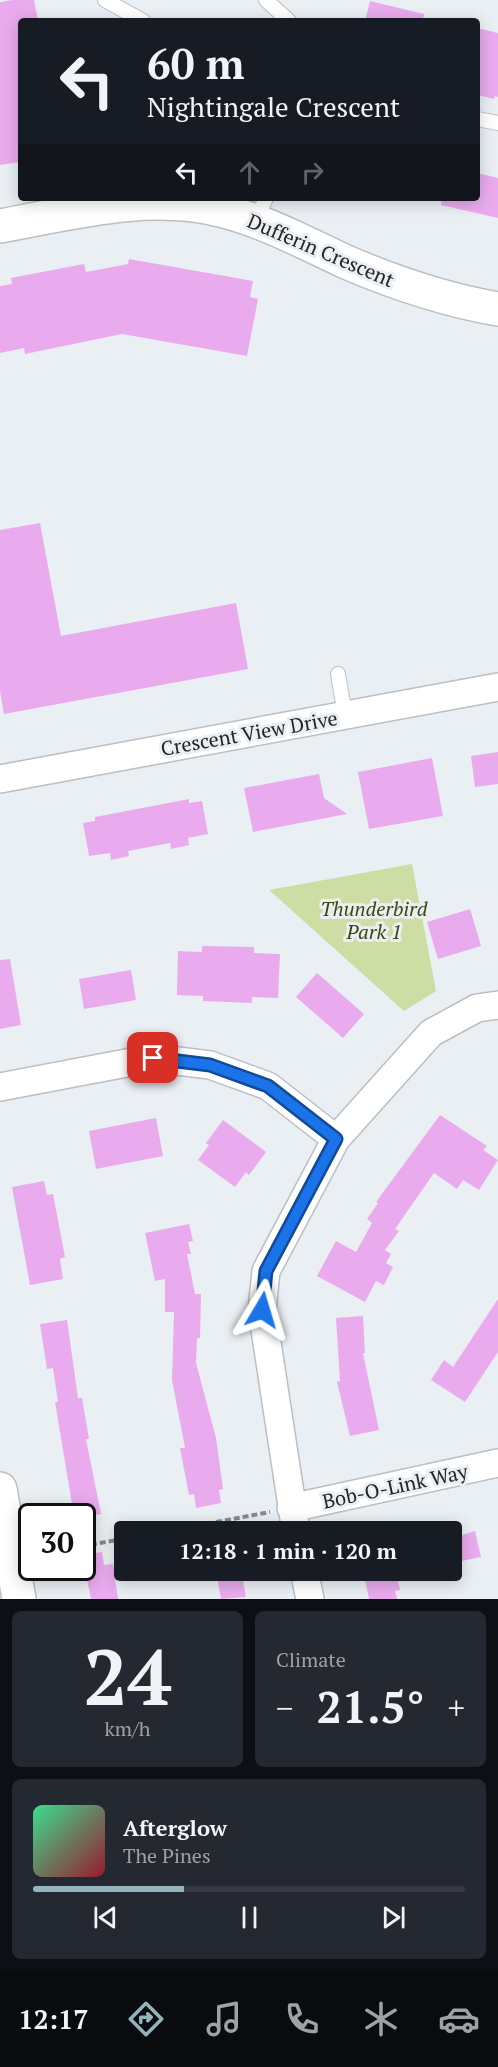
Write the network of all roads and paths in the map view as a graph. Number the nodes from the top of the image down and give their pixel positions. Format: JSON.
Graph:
{"nodes":[{"id":1,"x":105,"y":0,"type":"edge"},
{"id":2,"x":266,"y":0,"type":"edge"},
{"id":3,"x":138,"y":18,"type":"edge"},
{"id":4,"x":286,"y":18,"type":"edge"},
{"id":5,"x":480,"y":120,"type":"edge"},
{"id":6,"x":498,"y":123,"type":"edge"},
{"id":7,"x":261,"y":209,"type":"edge"},
{"id":8,"x":0,"y":226,"type":"edge"},
{"id":9,"x":498,"y":309,"type":"edge"},
{"id":10,"x":338,"y":674,"type":"dead end"},
{"id":11,"x":498,"y":687,"type":"edge"},
{"id":12,"x":345,"y":715,"type":"junction"},
{"id":13,"x":0,"y":779,"type":"edge"},
{"id":14,"x":498,"y":1005,"type":"edge"},
{"id":15,"x":0,"y":1087,"type":"edge"},
{"id":16,"x":336,"y":1139,"type":"junction"},
{"id":17,"x":498,"y":1463,"type":"edge"},
{"id":18,"x":0,"y":1490,"type":"edge"},
{"id":19,"x":294,"y":1520,"type":"edge"},
{"id":20,"x":114,"y":1541,"type":"edge"},
{"id":21,"x":96,"y":1544,"type":"edge"},
{"id":22,"x":306,"y":1581,"type":"edge"},
{"id":23,"x":19,"y":1599,"type":"edge"},
{"id":24,"x":310,"y":1599,"type":"edge"}],
"edges":[{"from":1,"to":3,"type":"lane"},
{"from":2,"to":4,"type":"lane"},
{"from":5,"to":6,"type":"lane"},
{"from":7,"to":8,"type":"street","name":"Dufferin Crescent"},
{"from":7,"to":9,"type":"street","name":"Dufferin Crescent"},
{"from":10,"to":12,"type":"lane"},
{"from":11,"to":12,"type":"street","name":"Crescent View Drive"},
{"from":12,"to":13,"type":"street","name":"Crescent View Drive"},
{"from":14,"to":16,"type":"street"},
{"from":15,"to":16,"type":"street"},
{"from":16,"to":19,"type":"street"},
{"from":17,"to":19,"type":"street","name":"Bob-O-Link Way"},
{"from":18,"to":23,"type":"street"},
{"from":20,"to":21,"type":"path"},
{"from":22,"to":24,"type":"street"}]}
